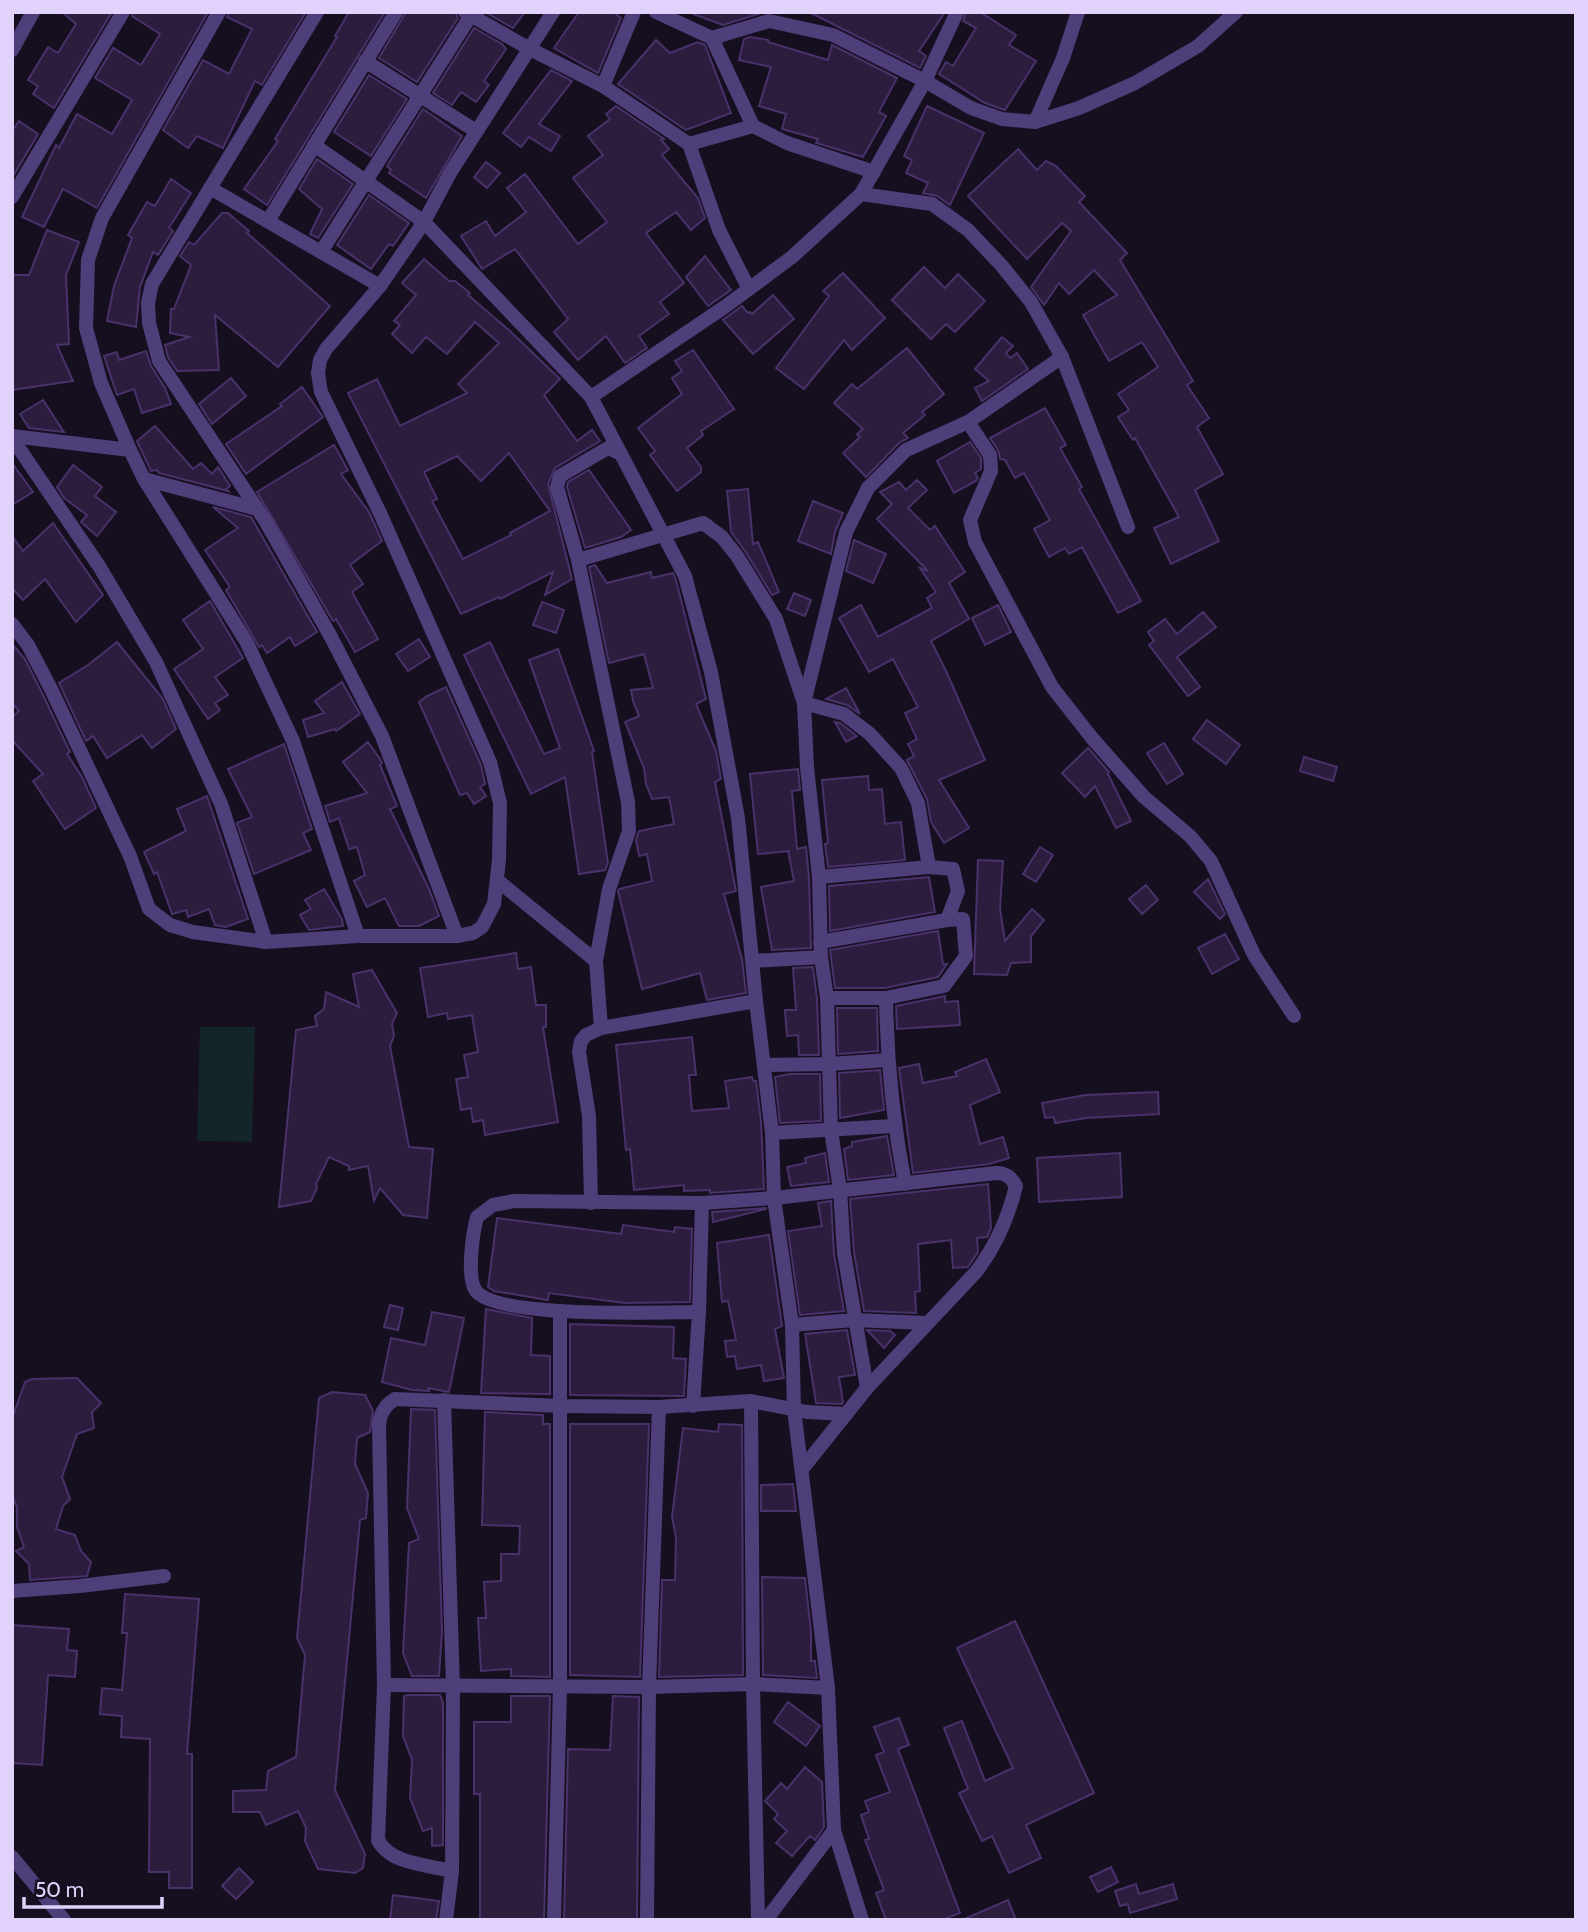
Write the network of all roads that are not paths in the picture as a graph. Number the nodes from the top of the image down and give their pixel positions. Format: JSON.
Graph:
{"nodes":[{"id":1,"x":33,"y":12,"type":"edge"},
{"id":2,"x":122,"y":12,"type":"edge"},
{"id":3,"x":219,"y":12,"type":"edge"},
{"id":4,"x":317,"y":12,"type":"edge"},
{"id":5,"x":396,"y":12,"type":"edge"},
{"id":6,"x":553,"y":12,"type":"edge"},
{"id":7,"x":634,"y":12,"type":"edge"},
{"id":8,"x":656,"y":12,"type":"edge"},
{"id":9,"x":957,"y":12,"type":"edge"},
{"id":10,"x":1078,"y":12,"type":"edge"},
{"id":11,"x":1236,"y":12,"type":"edge"},
{"id":12,"x":470,"y":13,"type":"edge"},
{"id":13,"x":772,"y":16,"type":"edge"},
{"id":14,"x":682,"y":18,"type":"edge"},
{"id":15,"x":712,"y":38,"type":"junction"},
{"id":16,"x":530,"y":49,"type":"junction"},
{"id":17,"x":12,"y":50,"type":"edge"},
{"id":18,"x":365,"y":61,"type":"junction"},
{"id":19,"x":925,"y":81,"type":"junction"},
{"id":20,"x":603,"y":86,"type":"junction"},
{"id":21,"x":419,"y":95,"type":"junction"},
{"id":22,"x":1035,"y":122,"type":"junction"},
{"id":23,"x":753,"y":126,"type":"junction"},
{"id":24,"x":476,"y":131,"type":"junction"},
{"id":25,"x":688,"y":144,"type":"junction"},
{"id":26,"x":313,"y":145,"type":"junction"},
{"id":27,"x":874,"y":173,"type":"junction"},
{"id":28,"x":365,"y":181,"type":"junction"},
{"id":29,"x":210,"y":188,"type":"junction"},
{"id":30,"x":861,"y":194,"type":"junction"},
{"id":31,"x":12,"y":197,"type":"edge"},
{"id":32,"x":268,"y":222,"type":"junction"},
{"id":33,"x":424,"y":222,"type":"junction"},
{"id":34,"x":321,"y":252,"type":"junction"},
{"id":35,"x":380,"y":286,"type":"junction"},
{"id":36,"x":749,"y":289,"type":"junction"},
{"id":37,"x":1062,"y":357,"type":"junction"},
{"id":38,"x":591,"y":397,"type":"junction"},
{"id":39,"x":968,"y":422,"type":"junction"},
{"id":40,"x":12,"y":437,"type":"edge"},
{"id":41,"x":130,"y":450,"type":"junction"},
{"id":42,"x":621,"y":454,"type":"junction"},
{"id":43,"x":144,"y":479,"type":"junction"},
{"id":44,"x":257,"y":509,"type":"junction"},
{"id":45,"x":1128,"y":527,"type":"dead end"},
{"id":46,"x":665,"y":536,"type":"junction"},
{"id":47,"x":578,"y":561,"type":"junction"},
{"id":48,"x":12,"y":624,"type":"edge"},
{"id":49,"x":804,"y":703,"type":"junction"},
{"id":50,"x":929,"y":867,"type":"junction"},
{"id":51,"x":819,"y":877,"type":"junction"},
{"id":52,"x":497,"y":880,"type":"junction"},
{"id":53,"x":947,"y":920,"type":"junction"},
{"id":54,"x":358,"y":936,"type":"junction"},
{"id":55,"x":457,"y":936,"type":"junction"},
{"id":56,"x":266,"y":942,"type":"junction"},
{"id":57,"x":820,"y":942,"type":"junction"},
{"id":58,"x":821,"y":957,"type":"junction"},
{"id":59,"x":596,"y":961,"type":"junction"},
{"id":60,"x":753,"y":961,"type":"junction"},
{"id":61,"x":827,"y":998,"type":"junction"},
{"id":62,"x":886,"y":998,"type":"junction"},
{"id":63,"x":756,"y":1001,"type":"junction"},
{"id":64,"x":1294,"y":1016,"type":"dead end"},
{"id":65,"x":601,"y":1028,"type":"junction"},
{"id":66,"x":887,"y":1060,"type":"junction"},
{"id":67,"x":830,"y":1064,"type":"junction"},
{"id":68,"x":764,"y":1065,"type":"junction"},
{"id":69,"x":894,"y":1126,"type":"junction"},
{"id":70,"x":831,"y":1130,"type":"junction"},
{"id":71,"x":772,"y":1133,"type":"junction"},
{"id":72,"x":905,"y":1184,"type":"junction"},
{"id":73,"x":840,"y":1190,"type":"junction"},
{"id":74,"x":774,"y":1198,"type":"junction"},
{"id":75,"x":591,"y":1203,"type":"junction"},
{"id":76,"x":702,"y":1203,"type":"junction"},
{"id":77,"x":560,"y":1311,"type":"junction"},
{"id":78,"x":699,"y":1312,"type":"junction"},
{"id":79,"x":853,"y":1320,"type":"junction"},
{"id":80,"x":926,"y":1323,"type":"junction"},
{"id":81,"x":792,"y":1325,"type":"junction"},
{"id":82,"x":867,"y":1388,"type":"junction"},
{"id":83,"x":444,"y":1400,"type":"junction"},
{"id":84,"x":751,"y":1401,"type":"junction"},
{"id":85,"x":560,"y":1406,"type":"junction"},
{"id":86,"x":692,"y":1406,"type":"junction"},
{"id":87,"x":659,"y":1408,"type":"junction"},
{"id":88,"x":794,"y":1409,"type":"junction"},
{"id":89,"x":846,"y":1415,"type":"junction"},
{"id":90,"x":802,"y":1469,"type":"junction"},
{"id":91,"x":164,"y":1576,"type":"dead end"},
{"id":92,"x":12,"y":1591,"type":"edge"},
{"id":93,"x":753,"y":1684,"type":"junction"},
{"id":94,"x":384,"y":1685,"type":"junction"},
{"id":95,"x":453,"y":1687,"type":"junction"},
{"id":96,"x":560,"y":1687,"type":"junction"},
{"id":97,"x":649,"y":1687,"type":"junction"},
{"id":98,"x":828,"y":1688,"type":"junction"},
{"id":99,"x":834,"y":1830,"type":"junction"},
{"id":100,"x":12,"y":1857,"type":"edge"},
{"id":101,"x":452,"y":1871,"type":"junction"},
{"id":102,"x":64,"y":1920,"type":"edge"},
{"id":103,"x":446,"y":1920,"type":"edge"},
{"id":104,"x":554,"y":1920,"type":"edge"},
{"id":105,"x":647,"y":1920,"type":"edge"},
{"id":106,"x":758,"y":1920,"type":"edge"},
{"id":107,"x":766,"y":1920,"type":"edge"},
{"id":108,"x":862,"y":1920,"type":"edge"}],
"edges":[{"from":1,"to":17,"type":"street"},
{"from":2,"to":31,"type":"street"},
{"from":3,"to":41,"type":"street"},
{"from":4,"to":29,"type":"street"},
{"from":5,"to":18,"type":"street"},
{"from":6,"to":16,"type":"street"},
{"from":7,"to":20,"type":"street"},
{"from":8,"to":14,"type":"street"},
{"from":9,"to":19,"type":"street"},
{"from":10,"to":22,"type":"street"},
{"from":11,"to":22,"type":"street"},
{"from":12,"to":16,"type":"street"},
{"from":12,"to":21,"type":"street"},
{"from":13,"to":15,"type":"street"},
{"from":13,"to":19,"type":"street"},
{"from":14,"to":15,"type":"street"},
{"from":15,"to":23,"type":"street"},
{"from":16,"to":20,"type":"street"},
{"from":16,"to":24,"type":"street"},
{"from":18,"to":21,"type":"street"},
{"from":18,"to":26,"type":"street"},
{"from":19,"to":22,"type":"street"},
{"from":19,"to":27,"type":"street"},
{"from":20,"to":25,"type":"street"},
{"from":21,"to":24,"type":"street"},
{"from":21,"to":28,"type":"street"},
{"from":23,"to":25,"type":"street"},
{"from":23,"to":27,"type":"street"},
{"from":24,"to":33,"type":"street"},
{"from":25,"to":36,"type":"street"},
{"from":26,"to":28,"type":"street"},
{"from":26,"to":32,"type":"street"},
{"from":27,"to":30,"type":"street"},
{"from":28,"to":33,"type":"street"},
{"from":28,"to":34,"type":"street"},
{"from":29,"to":32,"type":"street"},
{"from":29,"to":44,"type":"street"},
{"from":30,"to":36,"type":"street"},
{"from":30,"to":37,"type":"street"},
{"from":32,"to":34,"type":"street"},
{"from":33,"to":35,"type":"street"},
{"from":33,"to":38,"type":"street"},
{"from":34,"to":35,"type":"street"},
{"from":35,"to":52,"type":"street"},
{"from":36,"to":38,"type":"street"},
{"from":37,"to":39,"type":"street"},
{"from":37,"to":45,"type":"street"},
{"from":38,"to":42,"type":"street"},
{"from":39,"to":49,"type":"street"},
{"from":39,"to":64,"type":"street"},
{"from":40,"to":41,"type":"street"},
{"from":40,"to":56,"type":"street"},
{"from":41,"to":43,"type":"street"},
{"from":42,"to":46,"type":"street"},
{"from":42,"to":47,"type":"street"},
{"from":43,"to":44,"type":"street"},
{"from":43,"to":54,"type":"street"},
{"from":44,"to":55,"type":"street"},
{"from":46,"to":47,"type":"street"},
{"from":46,"to":49,"type":"street"},
{"from":46,"to":60,"type":"street"},
{"from":47,"to":59,"type":"street"},
{"from":48,"to":56,"type":"street"},
{"from":49,"to":50,"type":"street"},
{"from":49,"to":51,"type":"street"},
{"from":50,"to":51,"type":"street"},
{"from":50,"to":53,"type":"street"},
{"from":51,"to":57,"type":"street"},
{"from":52,"to":55,"type":"street"},
{"from":52,"to":59,"type":"street"},
{"from":53,"to":57,"type":"street"},
{"from":53,"to":62,"type":"street"},
{"from":54,"to":55,"type":"street"},
{"from":54,"to":56,"type":"street"},
{"from":57,"to":58,"type":"street"},
{"from":58,"to":60,"type":"street"},
{"from":58,"to":61,"type":"street"},
{"from":59,"to":65,"type":"street"},
{"from":60,"to":63,"type":"street"},
{"from":61,"to":62,"type":"street"},
{"from":61,"to":67,"type":"street"},
{"from":62,"to":66,"type":"street"},
{"from":63,"to":65,"type":"street"},
{"from":63,"to":68,"type":"street"},
{"from":65,"to":75,"type":"street"},
{"from":66,"to":67,"type":"street"},
{"from":66,"to":69,"type":"street"},
{"from":67,"to":68,"type":"street"},
{"from":67,"to":70,"type":"street"},
{"from":68,"to":71,"type":"street"},
{"from":69,"to":70,"type":"street"},
{"from":69,"to":72,"type":"street"},
{"from":70,"to":71,"type":"street"},
{"from":70,"to":73,"type":"street"},
{"from":71,"to":74,"type":"street"},
{"from":72,"to":73,"type":"street"},
{"from":72,"to":80,"type":"street"},
{"from":73,"to":74,"type":"street"},
{"from":73,"to":79,"type":"street"},
{"from":74,"to":76,"type":"street"},
{"from":74,"to":81,"type":"street"},
{"from":75,"to":76,"type":"street"},
{"from":75,"to":77,"type":"street"},
{"from":76,"to":78,"type":"street"},
{"from":77,"to":78,"type":"street"},
{"from":77,"to":85,"type":"street"},
{"from":78,"to":86,"type":"street"},
{"from":79,"to":80,"type":"street"},
{"from":79,"to":81,"type":"street"},
{"from":79,"to":82,"type":"street"},
{"from":80,"to":82,"type":"street"},
{"from":81,"to":88,"type":"street"},
{"from":82,"to":89,"type":"street"},
{"from":83,"to":85,"type":"street"},
{"from":83,"to":94,"type":"street"},
{"from":83,"to":95,"type":"street"},
{"from":84,"to":86,"type":"street"},
{"from":84,"to":88,"type":"street"},
{"from":84,"to":93,"type":"street"},
{"from":85,"to":87,"type":"street"},
{"from":85,"to":96,"type":"street"},
{"from":86,"to":87,"type":"street"},
{"from":87,"to":97,"type":"street"},
{"from":88,"to":89,"type":"street"},
{"from":88,"to":90,"type":"street"},
{"from":89,"to":90,"type":"street"},
{"from":90,"to":98,"type":"street"},
{"from":91,"to":92,"type":"street"},
{"from":93,"to":97,"type":"street"},
{"from":93,"to":98,"type":"street"},
{"from":93,"to":106,"type":"street"},
{"from":94,"to":95,"type":"street"},
{"from":94,"to":101,"type":"street"},
{"from":95,"to":96,"type":"street"},
{"from":95,"to":101,"type":"street"},
{"from":96,"to":97,"type":"street"},
{"from":96,"to":104,"type":"street"},
{"from":97,"to":105,"type":"street"},
{"from":98,"to":99,"type":"street"},
{"from":99,"to":107,"type":"street"},
{"from":99,"to":108,"type":"street"},
{"from":100,"to":102,"type":"street"},
{"from":101,"to":103,"type":"street"}]}
